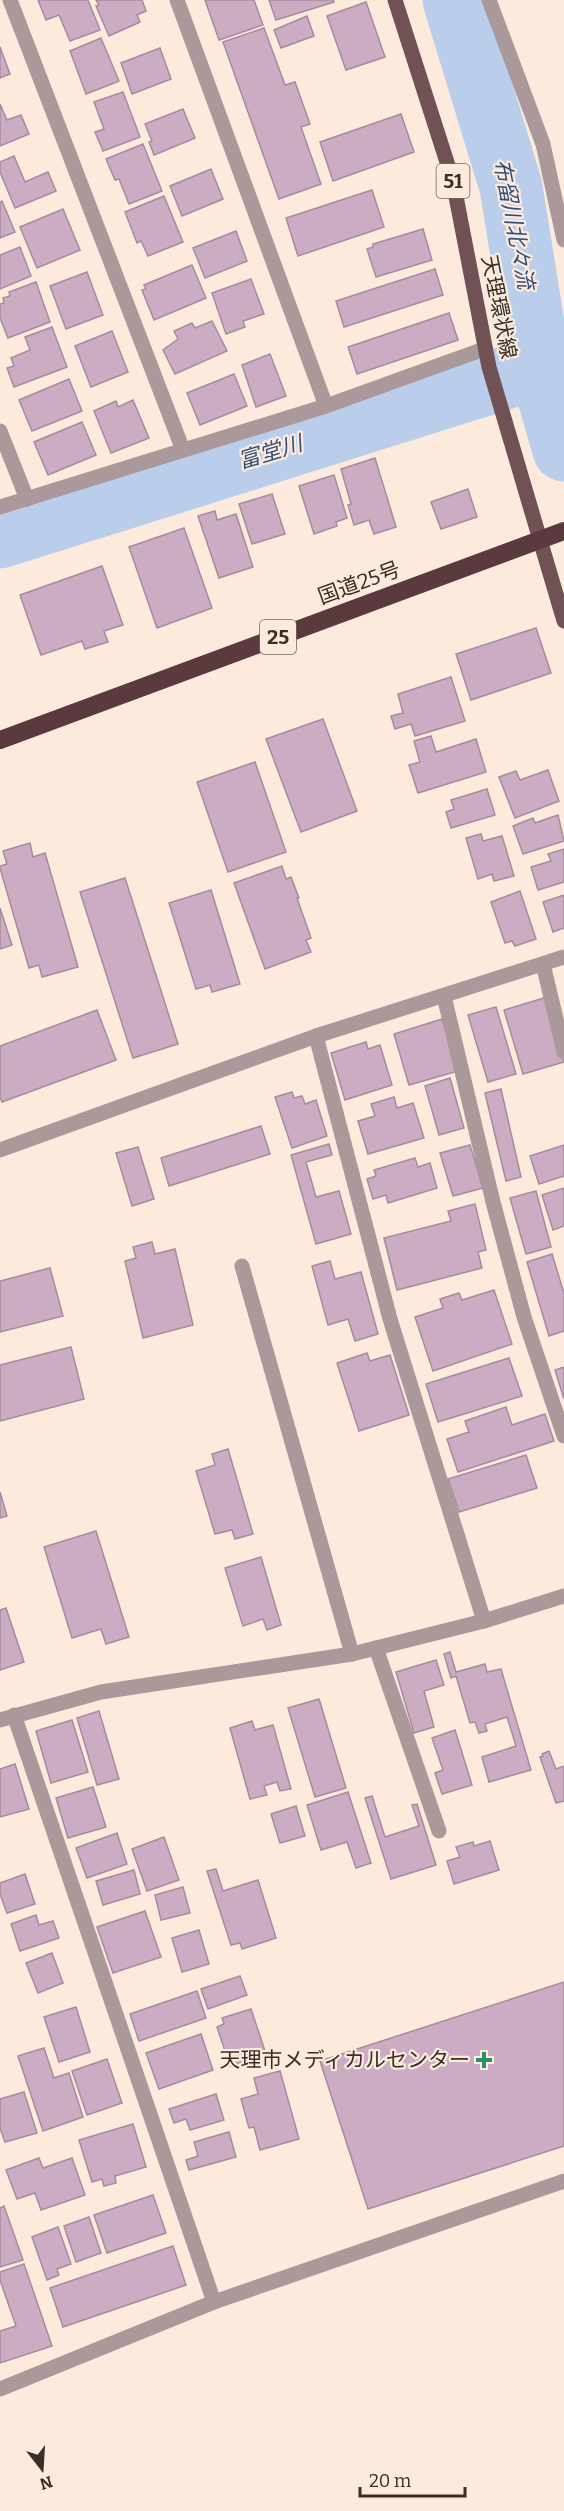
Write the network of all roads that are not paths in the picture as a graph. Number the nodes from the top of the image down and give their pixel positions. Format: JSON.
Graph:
{"nodes":[{"id":1,"x":10,"y":0,"type":"edge"},
{"id":2,"x":177,"y":0,"type":"edge"},
{"id":3,"x":395,"y":0,"type":"edge"},
{"id":4,"x":489,"y":0,"type":"edge"},
{"id":5,"x":564,"y":240,"type":"edge"},
{"id":6,"x":484,"y":349,"type":"junction"},
{"id":7,"x":326,"y":406,"type":"junction"},
{"id":8,"x":0,"y":431,"type":"edge"},
{"id":9,"x":183,"y":450,"type":"junction"},
{"id":10,"x":27,"y":499,"type":"junction"},
{"id":11,"x":0,"y":507,"type":"edge"},
{"id":12,"x":553,"y":535,"type":"edge"},
{"id":13,"x":564,"y":621,"type":"edge"},
{"id":14,"x":0,"y":740,"type":"edge"},
{"id":15,"x":564,"y":957,"type":"edge"},
{"id":16,"x":543,"y":964,"type":"junction"},
{"id":17,"x":444,"y":996,"type":"junction"},
{"id":18,"x":316,"y":1036,"type":"junction"},
{"id":19,"x":564,"y":1052,"type":"edge"},
{"id":20,"x":0,"y":1150,"type":"edge"},
{"id":21,"x":242,"y":1266,"type":"dead end"},
{"id":22,"x":564,"y":1436,"type":"edge"},
{"id":23,"x":564,"y":1596,"type":"edge"},
{"id":24,"x":484,"y":1622,"type":"junction"},
{"id":25,"x":376,"y":1648,"type":"junction"},
{"id":26,"x":352,"y":1654,"type":"junction"},
{"id":27,"x":7,"y":1717,"type":"edge"},
{"id":28,"x":440,"y":1831,"type":"dead end"},
{"id":29,"x":564,"y":2181,"type":"edge"},
{"id":30,"x":214,"y":2302,"type":"junction"},
{"id":31,"x":0,"y":2389,"type":"edge"}],
"edges":[{"from":1,"to":9,"type":"street"},
{"from":2,"to":7,"type":"street"},
{"from":3,"to":6,"type":"main road","name":"天理環状線","number":"51"},
{"from":4,"to":5,"type":"street"},
{"from":6,"to":7,"type":"street"},
{"from":6,"to":12,"type":"main road","name":"天理環状線","number":"51"},
{"from":7,"to":9,"type":"street"},
{"from":8,"to":10,"type":"street"},
{"from":9,"to":10,"type":"street"},
{"from":10,"to":11,"type":"street"},
{"from":12,"to":13,"type":"main road","name":"天理環状線","number":"51"},
{"from":12,"to":14,"type":"highway","name":"国道25号","number":"25"},
{"from":15,"to":16,"type":"street"},
{"from":16,"to":17,"type":"street"},
{"from":16,"to":19,"type":"street"},
{"from":17,"to":18,"type":"street"},
{"from":17,"to":22,"type":"street"},
{"from":18,"to":20,"type":"street"},
{"from":18,"to":24,"type":"street"},
{"from":21,"to":26,"type":"street"},
{"from":23,"to":24,"type":"street"},
{"from":24,"to":25,"type":"street"},
{"from":25,"to":26,"type":"street"},
{"from":25,"to":28,"type":"street"},
{"from":26,"to":27,"type":"street"},
{"from":27,"to":30,"type":"street"},
{"from":29,"to":30,"type":"street"},
{"from":30,"to":31,"type":"street"}]}
